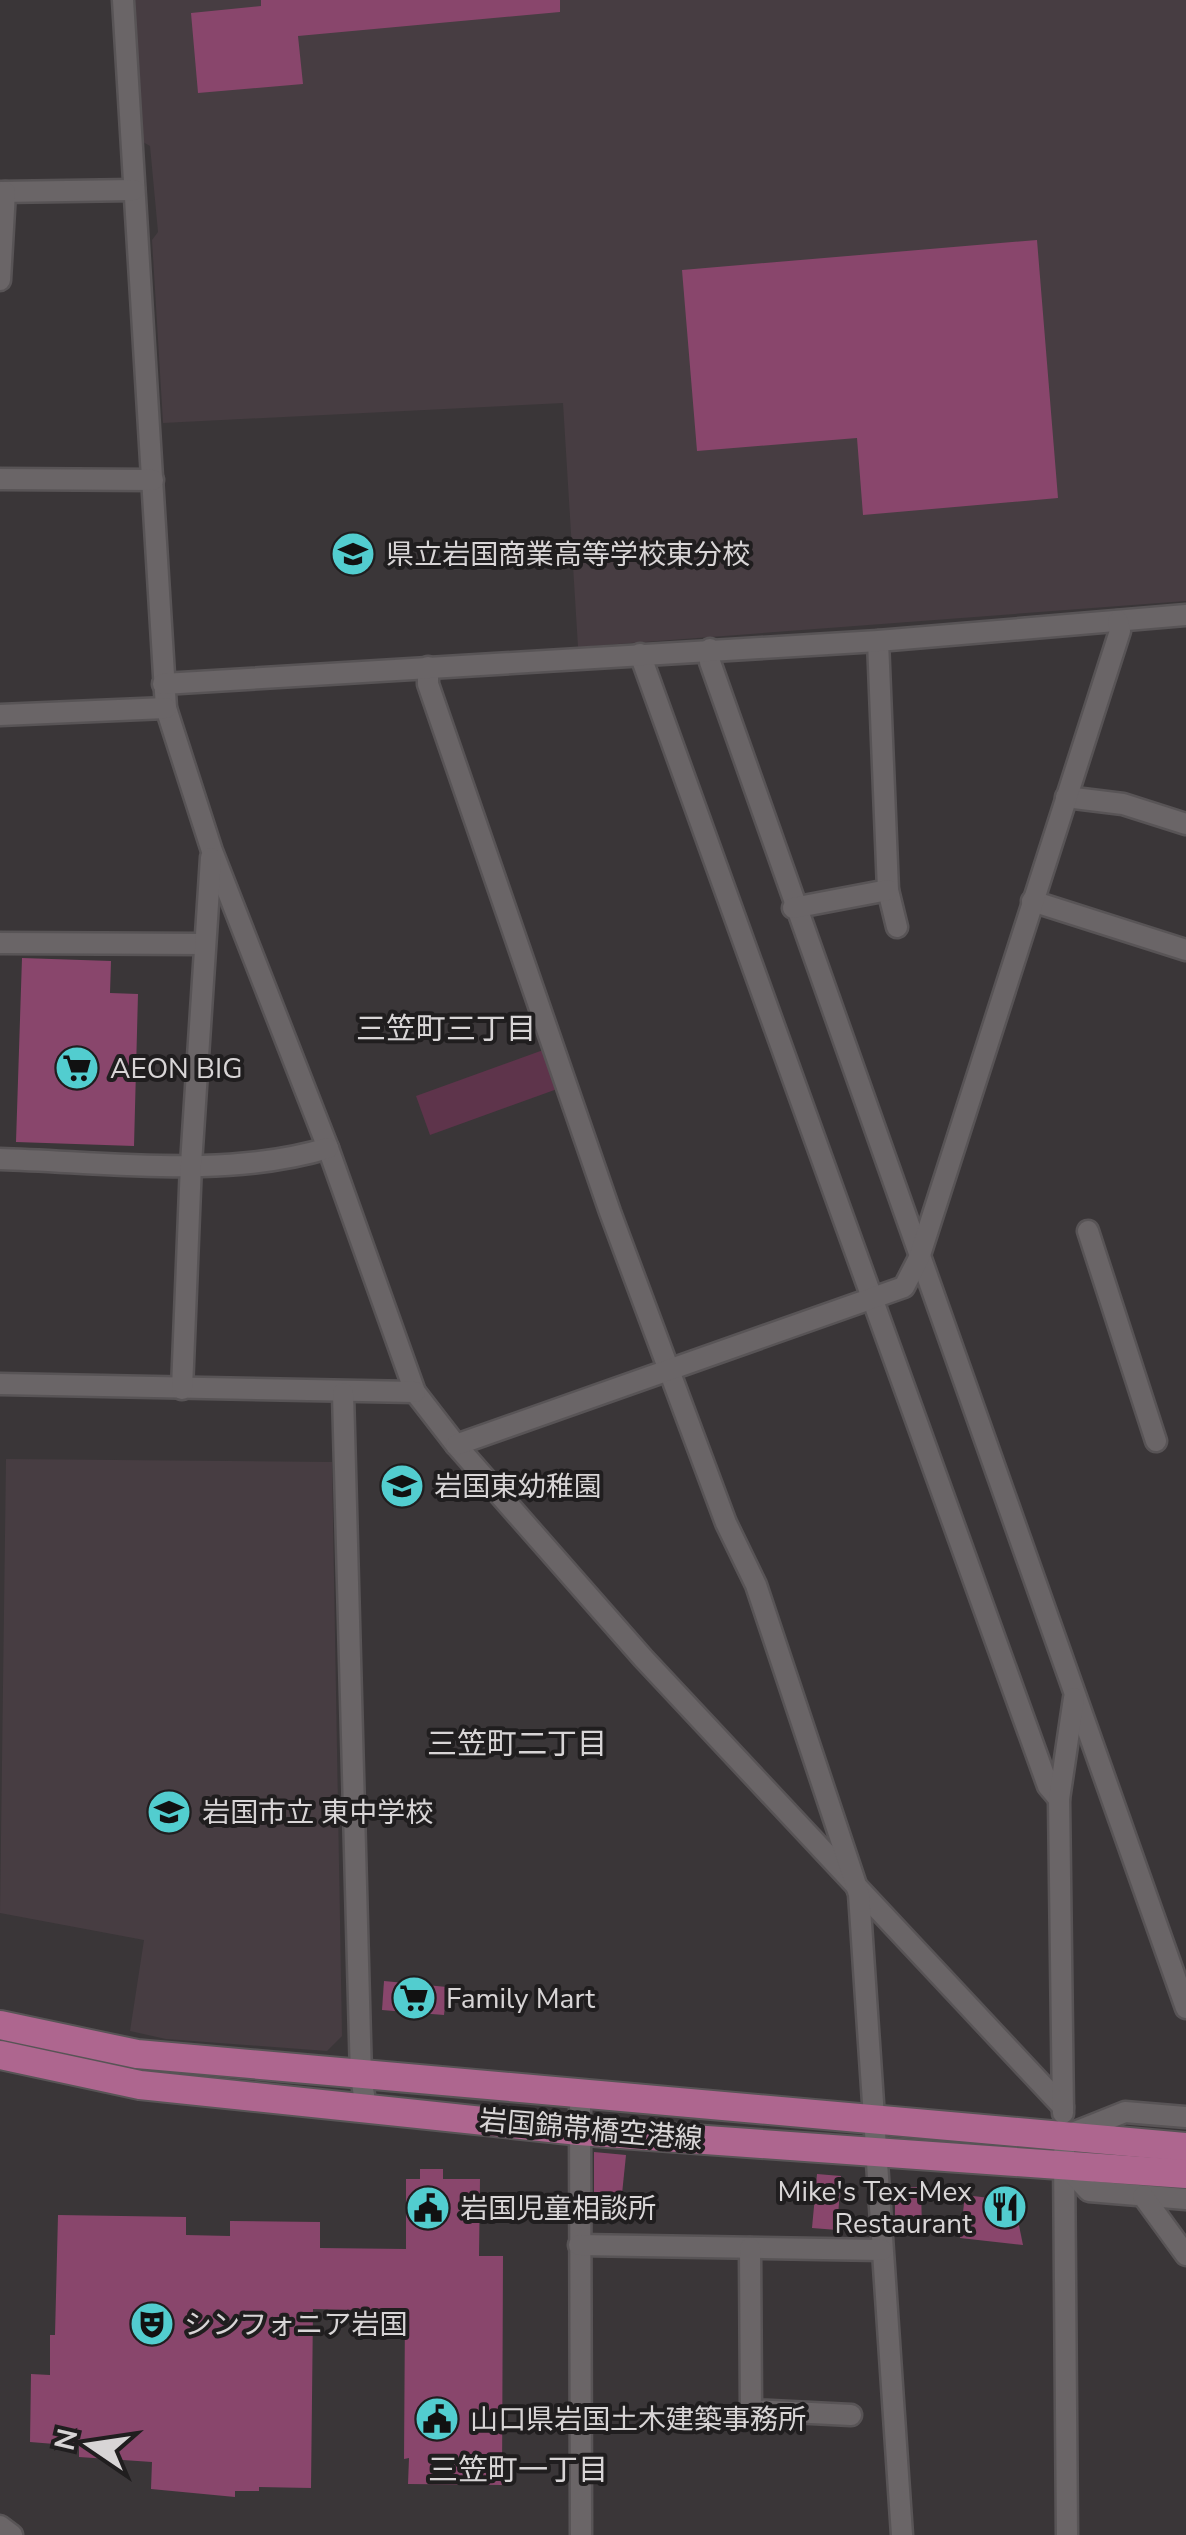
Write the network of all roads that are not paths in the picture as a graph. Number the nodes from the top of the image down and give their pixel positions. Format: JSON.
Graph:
{"nodes":[{"id":1,"x":122,"y":0,"type":"edge"},
{"id":2,"x":134,"y":190,"type":"junction"},
{"id":3,"x":3,"y":192,"type":"edge"},
{"id":4,"x":0,"y":280,"type":"edge"},
{"id":5,"x":0,"y":480,"type":"edge"},
{"id":6,"x":153,"y":480,"type":"junction"},
{"id":7,"x":1186,"y":615,"type":"edge"},
{"id":8,"x":1118,"y":621,"type":"junction"},
{"id":9,"x":878,"y":641,"type":"junction"},
{"id":10,"x":710,"y":650,"type":"junction"},
{"id":11,"x":640,"y":654,"type":"junction"},
{"id":12,"x":428,"y":667,"type":"junction"},
{"id":13,"x":164,"y":684,"type":"junction"},
{"id":14,"x":166,"y":708,"type":"junction"},
{"id":15,"x":0,"y":715,"type":"edge"},
{"id":16,"x":1066,"y":797,"type":"junction"},
{"id":17,"x":1186,"y":824,"type":"edge"},
{"id":18,"x":212,"y":851,"type":"junction"},
{"id":19,"x":888,"y":890,"type":"junction"},
{"id":20,"x":1032,"y":901,"type":"junction"},
{"id":21,"x":793,"y":908,"type":"junction"},
{"id":22,"x":897,"y":927,"type":"dead end"},
{"id":23,"x":0,"y":943,"type":"edge"},
{"id":24,"x":203,"y":944,"type":"junction"},
{"id":25,"x":1186,"y":950,"type":"edge"},
{"id":26,"x":328,"y":1148,"type":"junction"},
{"id":27,"x":0,"y":1159,"type":"edge"},
{"id":28,"x":191,"y":1164,"type":"junction"},
{"id":29,"x":1088,"y":1231,"type":"dead end"},
{"id":30,"x":920,"y":1258,"type":"junction"},
{"id":31,"x":872,"y":1299,"type":"junction"},
{"id":32,"x":672,"y":1369,"type":"junction"},
{"id":33,"x":0,"y":1384,"type":"edge"},
{"id":34,"x":182,"y":1390,"type":"junction"},
{"id":35,"x":415,"y":1392,"type":"junction"},
{"id":36,"x":344,"y":1393,"type":"junction"},
{"id":37,"x":1156,"y":1440,"type":"dead end"},
{"id":38,"x":456,"y":1445,"type":"junction"},
{"id":39,"x":1075,"y":1696,"type":"junction"},
{"id":40,"x":1059,"y":1799,"type":"junction"},
{"id":41,"x":859,"y":1894,"type":"junction"},
{"id":42,"x":1186,"y":2008,"type":"edge"},
{"id":43,"x":0,"y":2025,"type":"edge"},
{"id":44,"x":0,"y":2055,"type":"edge"},
{"id":45,"x":362,"y":2076,"type":"junction"},
{"id":46,"x":580,"y":2095,"type":"junction"},
{"id":47,"x":1063,"y":2106,"type":"junction"},
{"id":48,"x":366,"y":2107,"type":"junction"},
{"id":49,"x":1186,"y":2117,"type":"edge"},
{"id":50,"x":873,"y":2120,"type":"junction"},
{"id":51,"x":579,"y":2131,"type":"junction"},
{"id":52,"x":1064,"y":2137,"type":"junction"},
{"id":53,"x":1186,"y":2146,"type":"edge"},
{"id":54,"x":874,"y":2150,"type":"junction"},
{"id":55,"x":1065,"y":2166,"type":"junction"},
{"id":56,"x":1186,"y":2174,"type":"edge"},
{"id":57,"x":1143,"y":2196,"type":"junction"},
{"id":58,"x":1186,"y":2199,"type":"edge"},
{"id":59,"x":580,"y":2245,"type":"junction"},
{"id":60,"x":750,"y":2248,"type":"junction"},
{"id":61,"x":882,"y":2250,"type":"junction"},
{"id":62,"x":1186,"y":2254,"type":"edge"},
{"id":63,"x":851,"y":2415,"type":"dead end"},
{"id":64,"x":0,"y":2526,"type":"edge"},
{"id":65,"x":12,"y":2535,"type":"edge"},
{"id":66,"x":580,"y":2535,"type":"edge"},
{"id":67,"x":902,"y":2535,"type":"edge"},
{"id":68,"x":1067,"y":2535,"type":"edge"}],
"edges":[{"from":1,"to":2,"type":"street"},
{"from":2,"to":3,"type":"street"},
{"from":2,"to":6,"type":"street"},
{"from":3,"to":4,"type":"street"},
{"from":5,"to":6,"type":"street"},
{"from":6,"to":13,"type":"street"},
{"from":7,"to":8,"type":"street"},
{"from":8,"to":9,"type":"street"},
{"from":8,"to":16,"type":"street"},
{"from":9,"to":10,"type":"street"},
{"from":9,"to":19,"type":"street"},
{"from":10,"to":11,"type":"street"},
{"from":10,"to":21,"type":"street"},
{"from":11,"to":12,"type":"street"},
{"from":11,"to":31,"type":"street"},
{"from":12,"to":13,"type":"street"},
{"from":12,"to":32,"type":"street"},
{"from":13,"to":14,"type":"street"},
{"from":14,"to":15,"type":"street"},
{"from":14,"to":18,"type":"street"},
{"from":16,"to":17,"type":"street"},
{"from":16,"to":20,"type":"street"},
{"from":18,"to":24,"type":"street"},
{"from":18,"to":26,"type":"street"},
{"from":19,"to":21,"type":"street"},
{"from":19,"to":22,"type":"street"},
{"from":20,"to":25,"type":"street"},
{"from":20,"to":30,"type":"street"},
{"from":21,"to":30,"type":"street"},
{"from":23,"to":24,"type":"street"},
{"from":24,"to":28,"type":"street"},
{"from":26,"to":28,"type":"street"},
{"from":26,"to":35,"type":"street"},
{"from":27,"to":28,"type":"street"},
{"from":28,"to":34,"type":"street"},
{"from":29,"to":37,"type":"street"},
{"from":30,"to":31,"type":"street"},
{"from":30,"to":39,"type":"street"},
{"from":31,"to":32,"type":"street"},
{"from":31,"to":40,"type":"street"},
{"from":32,"to":38,"type":"street"},
{"from":32,"to":41,"type":"street"},
{"from":33,"to":34,"type":"street"},
{"from":34,"to":36,"type":"street"},
{"from":35,"to":36,"type":"street"},
{"from":35,"to":38,"type":"street"},
{"from":36,"to":45,"type":"street"},
{"from":38,"to":41,"type":"street"},
{"from":39,"to":40,"type":"street"},
{"from":39,"to":42,"type":"street"},
{"from":40,"to":47,"type":"street"},
{"from":41,"to":47,"type":"street"},
{"from":41,"to":50,"type":"street"},
{"from":43,"to":45,"type":"main road","name":"岩国錦帯橋空港線"},
{"from":44,"to":48,"type":"main road","name":"岩国錦帯橋空港線"},
{"from":45,"to":46,"type":"main road","name":"岩国錦帯橋空港線"},
{"from":45,"to":48,"type":"street"},
{"from":46,"to":50,"type":"main road","name":"岩国錦帯橋空港線"},
{"from":46,"to":51,"type":"street"},
{"from":47,"to":52,"type":"street"},
{"from":48,"to":51,"type":"main road","name":"岩国錦帯橋空港線"},
{"from":49,"to":52,"type":"street"},
{"from":50,"to":52,"type":"main road","name":"岩国錦帯橋空港線"},
{"from":50,"to":54,"type":"street"},
{"from":51,"to":54,"type":"main road","name":"岩国錦帯橋空港線"},
{"from":51,"to":59,"type":"street"},
{"from":52,"to":53,"type":"main road","name":"岩国錦帯橋空港線"},
{"from":52,"to":55,"type":"street"},
{"from":54,"to":55,"type":"main road","name":"岩国錦帯橋空港線"},
{"from":54,"to":61,"type":"street"},
{"from":55,"to":56,"type":"main road","name":"岩国錦帯橋空港線"},
{"from":55,"to":57,"type":"street"},
{"from":55,"to":68,"type":"street"},
{"from":57,"to":58,"type":"street"},
{"from":57,"to":62,"type":"street"},
{"from":59,"to":60,"type":"street"},
{"from":59,"to":66,"type":"street"},
{"from":60,"to":61,"type":"street"},
{"from":60,"to":63,"type":"street"},
{"from":61,"to":67,"type":"street"},
{"from":64,"to":65,"type":"street"}]}
